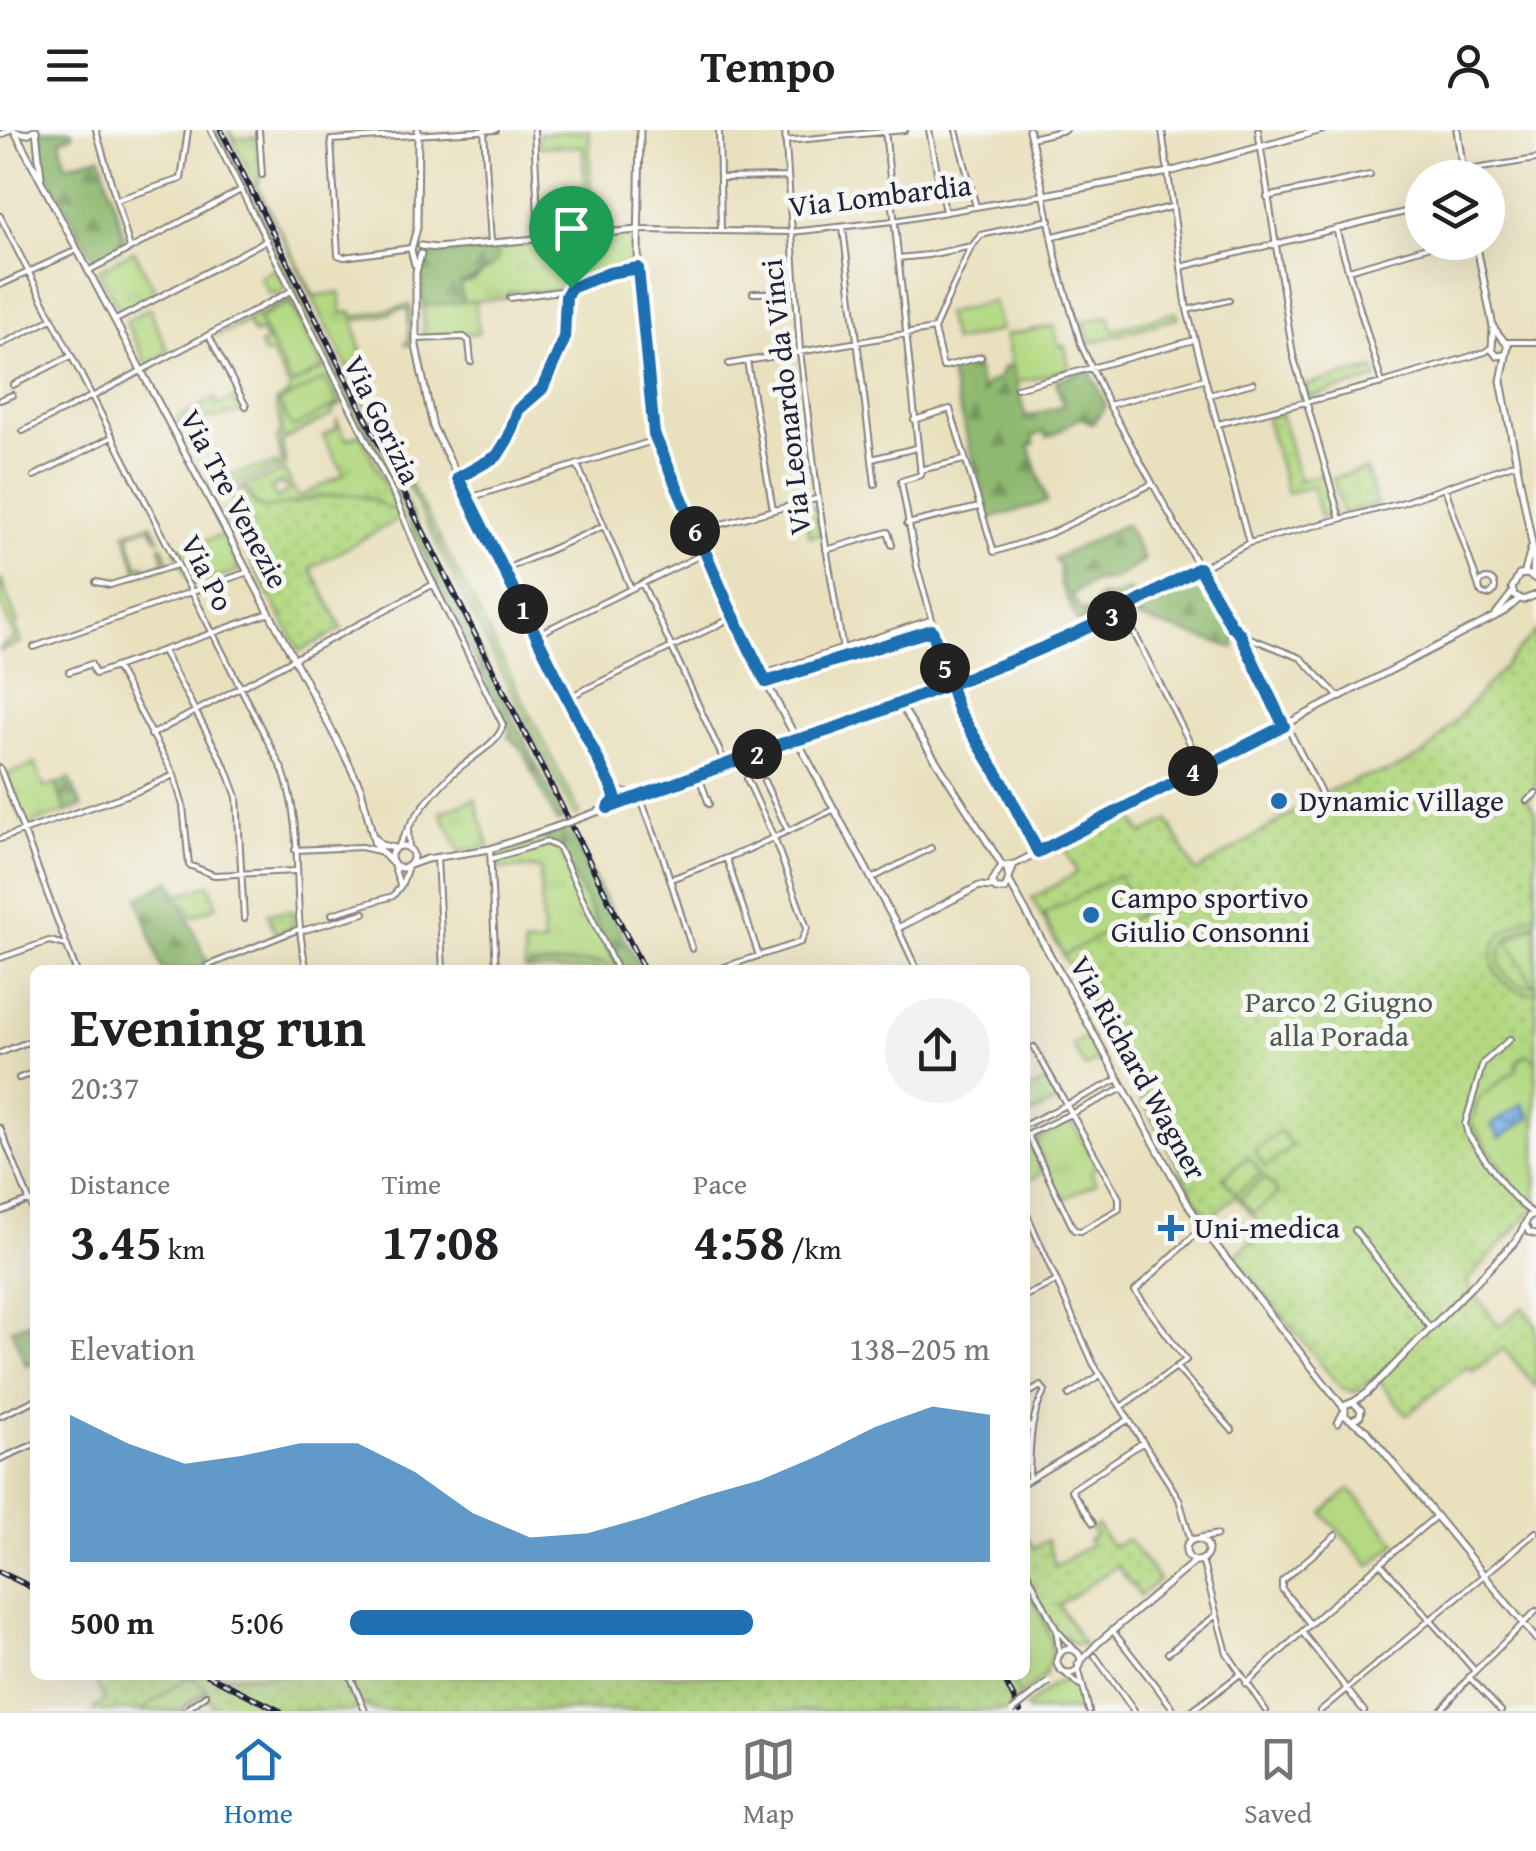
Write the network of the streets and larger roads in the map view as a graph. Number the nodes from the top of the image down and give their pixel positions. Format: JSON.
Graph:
{"nodes":[{"id":1,"x":13,"y":130,"type":"edge"},
{"id":2,"x":35,"y":130,"type":"edge"},
{"id":3,"x":96,"y":130,"type":"edge"},
{"id":4,"x":188,"y":130,"type":"edge"},
{"id":5,"x":211,"y":130,"type":"edge"},
{"id":6,"x":259,"y":130,"type":"edge"},
{"id":7,"x":484,"y":130,"type":"edge"},
{"id":8,"x":496,"y":130,"type":"edge"},
{"id":9,"x":534,"y":130,"type":"edge"},
{"id":10,"x":640,"y":130,"type":"edge"},
{"id":11,"x":719,"y":130,"type":"edge"},
{"id":12,"x":784,"y":130,"type":"edge"},
{"id":13,"x":829,"y":130,"type":"edge"},
{"id":14,"x":905,"y":130,"type":"edge"},
{"id":15,"x":929,"y":130,"type":"edge"},
{"id":16,"x":956,"y":130,"type":"edge"},
{"id":17,"x":1065,"y":130,"type":"edge"},
{"id":18,"x":1162,"y":130,"type":"edge"},
{"id":19,"x":1258,"y":130,"type":"edge"},
{"id":20,"x":1322,"y":130,"type":"edge"},
{"id":21,"x":1457,"y":130,"type":"edge"},
{"id":22,"x":418,"y":132,"type":"edge"},
{"id":23,"x":885,"y":132,"type":"edge"},
{"id":24,"x":1030,"y":134,"type":"edge"},
{"id":25,"x":0,"y":135,"type":"edge"},
{"id":26,"x":830,"y":138,"type":"junction"},
{"id":27,"x":785,"y":140,"type":"junction"},
{"id":28,"x":1260,"y":146,"type":"junction"},
{"id":29,"x":1461,"y":160,"type":"edge"},
{"id":30,"x":1536,"y":160,"type":"edge"},
{"id":31,"x":1505,"y":166,"type":"edge"},
{"id":32,"x":1168,"y":172,"type":"junction"},
{"id":33,"x":262,"y":175,"type":"dead end"},
{"id":34,"x":1370,"y":175,"type":"dead end"},
{"id":35,"x":720,"y":178,"type":"junction"},
{"id":36,"x":788,"y":178,"type":"junction"},
{"id":37,"x":45,"y":189,"type":"junction"},
{"id":38,"x":241,"y":190,"type":"junction"},
{"id":39,"x":1044,"y":195,"type":"junction"},
{"id":40,"x":1267,"y":197,"type":"junction"},
{"id":41,"x":116,"y":200,"type":"junction"},
{"id":42,"x":588,"y":200,"type":"dead end"},
{"id":43,"x":1172,"y":206,"type":"junction"},
{"id":44,"x":976,"y":208,"type":"junction"},
{"id":45,"x":945,"y":212,"type":"junction"},
{"id":46,"x":1405,"y":212,"type":"edge"},
{"id":47,"x":0,"y":216,"type":"edge"},
{"id":48,"x":894,"y":220,"type":"junction"},
{"id":49,"x":1050,"y":220,"type":"junction"},
{"id":50,"x":842,"y":228,"type":"junction"},
{"id":51,"x":1336,"y":229,"type":"junction"},
{"id":52,"x":638,"y":230,"type":"junction"},
{"id":53,"x":720,"y":230,"type":"junction"},
{"id":54,"x":791,"y":232,"type":"junction"},
{"id":55,"x":591,"y":234,"type":"junction"},
{"id":56,"x":1054,"y":236,"type":"junction"},
{"id":57,"x":539,"y":238,"type":"junction"},
{"id":58,"x":266,"y":240,"type":"junction"},
{"id":59,"x":490,"y":243,"type":"junction"},
{"id":60,"x":1274,"y":244,"type":"junction"},
{"id":61,"x":972,"y":246,"type":"junction"},
{"id":62,"x":130,"y":248,"type":"junction"},
{"id":63,"x":77,"y":250,"type":"junction"},
{"id":64,"x":417,"y":250,"type":"junction"},
{"id":65,"x":1405,"y":253,"type":"edge"},
{"id":66,"x":898,"y":258,"type":"junction"},
{"id":67,"x":1480,"y":260,"type":"edge"},
{"id":68,"x":794,"y":264,"type":"junction"},
{"id":69,"x":1180,"y":267,"type":"junction"},
{"id":70,"x":638,"y":268,"type":"junction"},
{"id":71,"x":88,"y":270,"type":"junction"},
{"id":72,"x":1348,"y":270,"type":"junction"},
{"id":73,"x":29,"y":273,"type":"junction"},
{"id":74,"x":0,"y":285,"type":"edge"},
{"id":75,"x":571,"y":288,"type":"junction"},
{"id":76,"x":292,"y":291,"type":"junction"},
{"id":77,"x":753,"y":294,"type":"dead end"},
{"id":78,"x":510,"y":298,"type":"dead end"},
{"id":79,"x":1229,"y":300,"type":"dead end"},
{"id":80,"x":1187,"y":310,"type":"junction"},
{"id":81,"x":52,"y":319,"type":"junction"},
{"id":82,"x":115,"y":321,"type":"junction"},
{"id":83,"x":1493,"y":327,"type":"junction"},
{"id":84,"x":934,"y":328,"type":"junction"},
{"id":85,"x":904,"y":333,"type":"junction"},
{"id":86,"x":209,"y":336,"type":"junction"},
{"id":87,"x":416,"y":339,"type":"junction"},
{"id":88,"x":1194,"y":340,"type":"junction"},
{"id":89,"x":855,"y":341,"type":"junction"},
{"id":90,"x":1504,"y":341,"type":"junction"},
{"id":91,"x":1536,"y":342,"type":"edge"},
{"id":92,"x":1522,"y":344,"type":"junction"},
{"id":93,"x":0,"y":345,"type":"edge"},
{"id":94,"x":800,"y":350,"type":"junction"},
{"id":95,"x":1498,"y":351,"type":"junction"},
{"id":96,"x":71,"y":356,"type":"junction"},
{"id":97,"x":981,"y":357,"type":"dead end"},
{"id":98,"x":747,"y":361,"type":"junction"},
{"id":99,"x":471,"y":362,"type":"dead end"},
{"id":100,"x":729,"y":364,"type":"dead end"},
{"id":101,"x":1091,"y":367,"type":"junction"},
{"id":102,"x":142,"y":372,"type":"junction"},
{"id":103,"x":1204,"y":379,"type":"junction"},
{"id":104,"x":1382,"y":382,"type":"junction"},
{"id":105,"x":1253,"y":383,"type":"dead end"},
{"id":106,"x":13,"y":385,"type":"dead end"},
{"id":107,"x":1017,"y":388,"type":"dead end"},
{"id":108,"x":1208,"y":394,"type":"junction"},
{"id":109,"x":12,"y":395,"type":"dead end"},
{"id":110,"x":92,"y":397,"type":"junction"},
{"id":111,"x":0,"y":400,"type":"edge"},
{"id":112,"x":1305,"y":402,"type":"junction"},
{"id":113,"x":1110,"y":405,"type":"junction"},
{"id":114,"x":246,"y":406,"type":"dead end"},
{"id":115,"x":914,"y":420,"type":"junction"},
{"id":116,"x":1217,"y":424,"type":"junction"},
{"id":117,"x":23,"y":431,"type":"dead end"},
{"id":118,"x":112,"y":437,"type":"junction"},
{"id":119,"x":656,"y":440,"type":"junction"},
{"id":120,"x":917,"y":448,"type":"junction"},
{"id":121,"x":872,"y":458,"type":"junction"},
{"id":122,"x":964,"y":460,"type":"junction"},
{"id":123,"x":576,"y":464,"type":"junction"},
{"id":124,"x":1516,"y":464,"type":"junction"},
{"id":125,"x":920,"y":470,"type":"junction"},
{"id":126,"x":34,"y":476,"type":"dead end"},
{"id":127,"x":458,"y":478,"type":"junction"},
{"id":128,"x":875,"y":484,"type":"dead end"},
{"id":129,"x":1152,"y":484,"type":"junction"},
{"id":130,"x":1444,"y":488,"type":"junction"},
{"id":131,"x":468,"y":498,"type":"junction"},
{"id":132,"x":818,"y":498,"type":"junction"},
{"id":133,"x":979,"y":507,"type":"junction"},
{"id":134,"x":773,"y":510,"type":"junction"},
{"id":135,"x":1526,"y":512,"type":"junction"},
{"id":136,"x":1340,"y":518,"type":"junction"},
{"id":137,"x":1536,"y":518,"type":"edge"},
{"id":138,"x":907,"y":524,"type":"junction"},
{"id":139,"x":604,"y":526,"type":"junction"},
{"id":140,"x":695,"y":531,"type":"junction"},
{"id":141,"x":1533,"y":534,"type":"edge"},
{"id":142,"x":1249,"y":543,"type":"junction"},
{"id":143,"x":892,"y":545,"type":"dead end"},
{"id":144,"x":1532,"y":546,"type":"junction"},
{"id":145,"x":826,"y":550,"type":"junction"},
{"id":146,"x":705,"y":553,"type":"junction"},
{"id":147,"x":178,"y":565,"type":"junction"},
{"id":148,"x":1199,"y":568,"type":"junction"},
{"id":149,"x":504,"y":570,"type":"junction"},
{"id":150,"x":248,"y":572,"type":"junction"},
{"id":151,"x":1523,"y":574,"type":"junction"},
{"id":152,"x":1475,"y":578,"type":"junction"},
{"id":153,"x":1535,"y":578,"type":"edge"},
{"id":154,"x":1484,"y":580,"type":"junction"},
{"id":155,"x":96,"y":582,"type":"dead end"},
{"id":156,"x":642,"y":583,"type":"junction"},
{"id":157,"x":434,"y":584,"type":"junction"},
{"id":158,"x":631,"y":589,"type":"junction"},
{"id":159,"x":1480,"y":590,"type":"junction"},
{"id":160,"x":191,"y":592,"type":"junction"},
{"id":161,"x":1513,"y":592,"type":"junction"},
{"id":162,"x":1536,"y":594,"type":"edge"},
{"id":163,"x":1519,"y":599,"type":"junction"},
{"id":164,"x":1126,"y":608,"type":"junction"},
{"id":165,"x":270,"y":613,"type":"junction"},
{"id":166,"x":1494,"y":616,"type":"junction"},
{"id":167,"x":734,"y":617,"type":"junction"},
{"id":168,"x":930,"y":620,"type":"junction"},
{"id":169,"x":932,"y":630,"type":"junction"},
{"id":170,"x":212,"y":634,"type":"junction"},
{"id":171,"x":1240,"y":634,"type":"junction"},
{"id":172,"x":536,"y":635,"type":"junction"},
{"id":173,"x":34,"y":647,"type":"dead end"},
{"id":174,"x":672,"y":647,"type":"junction"},
{"id":175,"x":841,"y":649,"type":"junction"},
{"id":176,"x":163,"y":650,"type":"junction"},
{"id":177,"x":844,"y":657,"type":"junction"},
{"id":178,"x":294,"y":659,"type":"junction"},
{"id":179,"x":116,"y":667,"type":"junction"},
{"id":180,"x":68,"y":672,"type":"dead end"},
{"id":181,"x":764,"y":678,"type":"junction"},
{"id":182,"x":951,"y":684,"type":"junction"},
{"id":183,"x":240,"y":688,"type":"junction"},
{"id":184,"x":568,"y":698,"type":"junction"},
{"id":185,"x":1340,"y":698,"type":"junction"},
{"id":186,"x":900,"y":704,"type":"junction"},
{"id":187,"x":194,"y":713,"type":"junction"},
{"id":188,"x":1284,"y":726,"type":"junction"},
{"id":189,"x":152,"y":735,"type":"junction"},
{"id":190,"x":798,"y":741,"type":"junction"},
{"id":191,"x":726,"y":766,"type":"junction"},
{"id":192,"x":1202,"y":767,"type":"junction"},
{"id":193,"x":0,"y":768,"type":"edge"},
{"id":194,"x":174,"y":775,"type":"junction"},
{"id":195,"x":699,"y":777,"type":"junction"},
{"id":196,"x":746,"y":779,"type":"dead end"},
{"id":197,"x":764,"y":782,"type":"dead end"},
{"id":198,"x":611,"y":785,"type":"junction"},
{"id":199,"x":668,"y":789,"type":"junction"},
{"id":200,"x":1536,"y":793,"type":"edge"},
{"id":201,"x":1323,"y":796,"type":"dead end"},
{"id":202,"x":640,"y":798,"type":"junction"},
{"id":203,"x":1527,"y":801,"type":"dead end"},
{"id":204,"x":709,"y":804,"type":"dead end"},
{"id":205,"x":612,"y":807,"type":"junction"},
{"id":206,"x":835,"y":809,"type":"junction"},
{"id":207,"x":409,"y":824,"type":"junction"},
{"id":208,"x":23,"y":830,"type":"junction"},
{"id":209,"x":788,"y":831,"type":"junction"},
{"id":210,"x":373,"y":836,"type":"junction"},
{"id":211,"x":0,"y":838,"type":"edge"},
{"id":212,"x":774,"y":838,"type":"junction"},
{"id":213,"x":360,"y":846,"type":"junction"},
{"id":214,"x":397,"y":847,"type":"junction"},
{"id":215,"x":931,"y":848,"type":"dead end"},
{"id":216,"x":410,"y":849,"type":"junction"},
{"id":217,"x":295,"y":850,"type":"junction"},
{"id":218,"x":490,"y":850,"type":"junction"},
{"id":219,"x":380,"y":851,"type":"junction"},
{"id":220,"x":1038,"y":852,"type":"junction"},
{"id":221,"x":434,"y":858,"type":"junction"},
{"id":222,"x":726,"y":858,"type":"junction"},
{"id":223,"x":491,"y":859,"type":"junction"},
{"id":224,"x":393,"y":864,"type":"junction"},
{"id":225,"x":1015,"y":864,"type":"junction"},
{"id":226,"x":409,"y":865,"type":"junction"},
{"id":227,"x":1003,"y":865,"type":"junction"},
{"id":228,"x":296,"y":871,"type":"junction"},
{"id":229,"x":242,"y":874,"type":"junction"},
{"id":230,"x":872,"y":878,"type":"junction"},
{"id":231,"x":671,"y":879,"type":"junction"},
{"id":232,"x":1009,"y":880,"type":"junction"},
{"id":233,"x":997,"y":888,"type":"junction"},
{"id":234,"x":399,"y":889,"type":"junction"},
{"id":235,"x":1017,"y":898,"type":"junction"},
{"id":236,"x":341,"y":911,"type":"junction"},
{"id":237,"x":364,"y":913,"type":"dead end"},
{"id":238,"x":332,"y":914,"type":"dead end"},
{"id":239,"x":244,"y":919,"type":"dead end"},
{"id":240,"x":342,"y":919,"type":"junction"},
{"id":241,"x":58,"y":922,"type":"junction"},
{"id":242,"x":898,"y":928,"type":"junction"},
{"id":243,"x":299,"y":930,"type":"junction"},
{"id":244,"x":45,"y":942,"type":"junction"},
{"id":245,"x":68,"y":947,"type":"junction"},
{"id":246,"x":692,"y":950,"type":"dead end"},
{"id":247,"x":758,"y":956,"type":"junction"},
{"id":248,"x":0,"y":958,"type":"edge"},
{"id":249,"x":74,"y":965,"type":"edge"},
{"id":250,"x":208,"y":965,"type":"dead end"},
{"id":251,"x":306,"y":965,"type":"edge"},
{"id":252,"x":443,"y":965,"type":"edge"},
{"id":253,"x":496,"y":965,"type":"edge"},
{"id":254,"x":615,"y":965,"type":"edge"},
{"id":255,"x":730,"y":965,"type":"edge"},
{"id":256,"x":915,"y":965,"type":"edge"},
{"id":257,"x":1510,"y":1039,"type":"dead end"},
{"id":258,"x":30,"y":1041,"type":"edge"},
{"id":259,"x":1493,"y":1042,"type":"dead end"},
{"id":260,"x":1034,"y":1047,"type":"dead end"},
{"id":261,"x":0,"y":1053,"type":"edge"},
{"id":262,"x":1486,"y":1059,"type":"junction"},
{"id":263,"x":30,"y":1074,"type":"edge"},
{"id":264,"x":18,"y":1078,"type":"dead end"},
{"id":265,"x":1119,"y":1079,"type":"junction"},
{"id":266,"x":1124,"y":1088,"type":"junction"},
{"id":267,"x":1067,"y":1105,"type":"junction"},
{"id":268,"x":1072,"y":1114,"type":"junction"},
{"id":269,"x":1030,"y":1124,"type":"edge"},
{"id":270,"x":0,"y":1128,"type":"edge"},
{"id":271,"x":1030,"y":1135,"type":"edge"},
{"id":272,"x":1030,"y":1142,"type":"edge"},
{"id":273,"x":7,"y":1145,"type":"junction"},
{"id":274,"x":0,"y":1148,"type":"edge"},
{"id":275,"x":29,"y":1200,"type":"joint"},
{"id":276,"x":1523,"y":1208,"type":"junction"},
{"id":277,"x":0,"y":1212,"type":"edge"},
{"id":278,"x":1536,"y":1214,"type":"edge"},
{"id":279,"x":1030,"y":1221,"type":"edge"},
{"id":280,"x":1526,"y":1222,"type":"junction"},
{"id":281,"x":1203,"y":1227,"type":"junction"},
{"id":282,"x":1354,"y":1230,"type":"dead end"},
{"id":283,"x":1534,"y":1234,"type":"edge"},
{"id":284,"x":1517,"y":1240,"type":"junction"},
{"id":285,"x":1057,"y":1282,"type":"junction"},
{"id":286,"x":1030,"y":1294,"type":"edge"},
{"id":287,"x":1430,"y":1328,"type":"junction"},
{"id":288,"x":1176,"y":1367,"type":"junction"},
{"id":289,"x":1100,"y":1375,"type":"junction"},
{"id":290,"x":1030,"y":1392,"type":"edge"},
{"id":291,"x":1367,"y":1393,"type":"junction"},
{"id":292,"x":1069,"y":1395,"type":"dead end"},
{"id":293,"x":1338,"y":1397,"type":"junction"},
{"id":294,"x":30,"y":1402,"type":"edge"},
{"id":295,"x":1352,"y":1402,"type":"junction"},
{"id":296,"x":1121,"y":1408,"type":"junction"},
{"id":297,"x":1343,"y":1410,"type":"junction"},
{"id":298,"x":1361,"y":1412,"type":"junction"},
{"id":299,"x":0,"y":1416,"type":"edge"},
{"id":300,"x":1129,"y":1419,"type":"junction"},
{"id":301,"x":1351,"y":1420,"type":"junction"},
{"id":302,"x":1031,"y":1429,"type":"joint"},
{"id":303,"x":1232,"y":1430,"type":"dead end"},
{"id":304,"x":1367,"y":1432,"type":"junction"},
{"id":305,"x":1030,"y":1436,"type":"edge"},
{"id":306,"x":1143,"y":1443,"type":"junction"},
{"id":307,"x":30,"y":1446,"type":"edge"},
{"id":308,"x":0,"y":1459,"type":"edge"},
{"id":309,"x":1030,"y":1479,"type":"edge"},
{"id":310,"x":1436,"y":1516,"type":"junction"},
{"id":311,"x":1093,"y":1523,"type":"dead end"},
{"id":312,"x":1536,"y":1532,"type":"edge"},
{"id":313,"x":1336,"y":1535,"type":"dead end"},
{"id":314,"x":1196,"y":1539,"type":"junction"},
{"id":315,"x":1207,"y":1547,"type":"junction"},
{"id":316,"x":1188,"y":1555,"type":"junction"},
{"id":317,"x":1197,"y":1561,"type":"junction"},
{"id":318,"x":1382,"y":1565,"type":"junction"},
{"id":319,"x":1180,"y":1571,"type":"junction"},
{"id":320,"x":1484,"y":1576,"type":"junction"},
{"id":321,"x":1030,"y":1578,"type":"edge"},
{"id":322,"x":1536,"y":1612,"type":"edge"},
{"id":323,"x":1216,"y":1616,"type":"junction"},
{"id":324,"x":1432,"y":1619,"type":"junction"},
{"id":325,"x":1523,"y":1623,"type":"junction"},
{"id":326,"x":1310,"y":1624,"type":"junction"},
{"id":327,"x":1054,"y":1626,"type":"junction"},
{"id":328,"x":1112,"y":1630,"type":"junction"},
{"id":329,"x":1302,"y":1632,"type":"junction"},
{"id":330,"x":1536,"y":1639,"type":"edge"},
{"id":331,"x":1098,"y":1643,"type":"junction"},
{"id":332,"x":1074,"y":1649,"type":"junction"},
{"id":333,"x":1168,"y":1653,"type":"dead end"},
{"id":334,"x":1060,"y":1655,"type":"junction"},
{"id":335,"x":1094,"y":1656,"type":"dead end"},
{"id":336,"x":1058,"y":1664,"type":"junction"},
{"id":337,"x":1078,"y":1665,"type":"junction"},
{"id":338,"x":1475,"y":1670,"type":"junction"},
{"id":339,"x":1066,"y":1675,"type":"junction"},
{"id":340,"x":1238,"y":1675,"type":"junction"},
{"id":341,"x":1469,"y":1677,"type":"junction"},
{"id":342,"x":352,"y":1680,"type":"edge"},
{"id":343,"x":1049,"y":1682,"type":"junction"},
{"id":344,"x":1246,"y":1684,"type":"junction"},
{"id":345,"x":1347,"y":1689,"type":"junction"},
{"id":346,"x":1082,"y":1690,"type":"junction"},
{"id":347,"x":206,"y":1695,"type":"dead end"},
{"id":348,"x":185,"y":1711,"type":"edge"},
{"id":349,"x":366,"y":1711,"type":"edge"},
{"id":350,"x":1012,"y":1711,"type":"edge"},
{"id":351,"x":1088,"y":1711,"type":"edge"},
{"id":352,"x":1134,"y":1711,"type":"edge"},
{"id":353,"x":1175,"y":1711,"type":"edge"},
{"id":354,"x":1192,"y":1711,"type":"edge"},
{"id":355,"x":1266,"y":1711,"type":"edge"},
{"id":356,"x":1320,"y":1711,"type":"edge"},
{"id":357,"x":1364,"y":1711,"type":"edge"},
{"id":358,"x":1440,"y":1711,"type":"edge"},
{"id":359,"x":1501,"y":1711,"type":"edge"}],
"edges":[{"from":1,"to":2,"type":"street"},
{"from":1,"to":25,"type":"street"},
{"from":1,"to":37,"type":"street","name":"Via Tre Venezie"},
{"from":2,"to":37,"type":"street","name":"Via Tre Venezie"},
{"from":3,"to":41,"type":"street"},
{"from":4,"to":41,"type":"street"},
{"from":5,"to":38,"type":"street","name":"Via Gorizia"},
{"from":6,"to":33,"type":"street"},
{"from":7,"to":8,"type":"street"},
{"from":7,"to":22,"type":"street"},
{"from":7,"to":59,"type":"street"},
{"from":9,"to":57,"type":"street"},
{"from":10,"to":52,"type":"street"},
{"from":11,"to":35,"type":"street"},
{"from":12,"to":27,"type":"street","name":"Via Leonardo da Vinci"},
{"from":13,"to":26,"type":"street"},
{"from":14,"to":23,"type":"street"},
{"from":15,"to":45,"type":"street"},
{"from":16,"to":44,"type":"street"},
{"from":17,"to":24,"type":"street"},
{"from":18,"to":32,"type":"street"},
{"from":19,"to":28,"type":"street"},
{"from":20,"to":28,"type":"street","name":"Via Lombardia"},
{"from":21,"to":29,"type":"street"},
{"from":22,"to":64,"type":"street"},
{"from":22,"to":64,"type":"street"},
{"from":23,"to":26,"type":"street"},
{"from":23,"to":48,"type":"street"},
{"from":24,"to":39,"type":"street"},
{"from":26,"to":27,"type":"street"},
{"from":27,"to":36,"type":"street","name":"Via Leonardo da Vinci"},
{"from":28,"to":32,"type":"street","name":"Via Lombardia"},
{"from":28,"to":40,"type":"street"},
{"from":30,"to":31,"type":"street"},
{"from":32,"to":39,"type":"street","name":"Via Lombardia"},
{"from":32,"to":43,"type":"street"},
{"from":34,"to":40,"type":"street"},
{"from":35,"to":36,"type":"street"},
{"from":35,"to":53,"type":"street"},
{"from":36,"to":54,"type":"street","name":"Via Leonardo da Vinci"},
{"from":37,"to":63,"type":"street","name":"Via Tre Venezie"},
{"from":38,"to":58,"type":"street","name":"Via Gorizia"},
{"from":38,"to":62,"type":"street"},
{"from":39,"to":44,"type":"street","name":"Via Lombardia"},
{"from":39,"to":49,"type":"street"},
{"from":40,"to":60,"type":"street"},
{"from":41,"to":62,"type":"street"},
{"from":42,"to":55,"type":"street"},
{"from":43,"to":56,"type":"street"},
{"from":43,"to":69,"type":"street"},
{"from":44,"to":45,"type":"street","name":"Via Lombardia"},
{"from":45,"to":48,"type":"street","name":"Via Lombardia"},
{"from":46,"to":51,"type":"street"},
{"from":47,"to":73,"type":"street","name":"Via Po"},
{"from":48,"to":50,"type":"street","name":"Via Lombardia"},
{"from":48,"to":66,"type":"street"},
{"from":49,"to":56,"type":"street"},
{"from":49,"to":61,"type":"street"},
{"from":50,"to":54,"type":"street","name":"Via Lombardia"},
{"from":50,"to":89,"type":"street"},
{"from":51,"to":60,"type":"street"},
{"from":51,"to":72,"type":"street"},
{"from":52,"to":53,"type":"street","name":"Via Lombardia"},
{"from":52,"to":55,"type":"street","name":"Via Lombardia"},
{"from":52,"to":70,"type":"street"},
{"from":53,"to":54,"type":"street","name":"Via Lombardia"},
{"from":54,"to":68,"type":"street","name":"Via Leonardo da Vinci"},
{"from":55,"to":57,"type":"street","name":"Via Lombardia"},
{"from":56,"to":101,"type":"street"},
{"from":57,"to":59,"type":"street","name":"Via Lombardia"},
{"from":58,"to":76,"type":"street","name":"Via Gorizia"},
{"from":58,"to":82,"type":"street"},
{"from":59,"to":64,"type":"street","name":"Via Lombardia"},
{"from":60,"to":69,"type":"street"},
{"from":60,"to":112,"type":"street"},
{"from":61,"to":66,"type":"street"},
{"from":61,"to":84,"type":"street"},
{"from":62,"to":71,"type":"street"},
{"from":63,"to":71,"type":"street","name":"Via Tre Venezie"},
{"from":63,"to":73,"type":"street"},
{"from":64,"to":87,"type":"street"},
{"from":65,"to":72,"type":"street"},
{"from":66,"to":85,"type":"street"},
{"from":67,"to":83,"type":"street"},
{"from":68,"to":77,"type":"street"},
{"from":68,"to":94,"type":"street","name":"Via Leonardo da Vinci"},
{"from":69,"to":80,"type":"street"},
{"from":70,"to":75,"type":"street"},
{"from":70,"to":119,"type":"street"},
{"from":71,"to":82,"type":"street","name":"Via Tre Venezie"},
{"from":72,"to":104,"type":"street"},
{"from":73,"to":74,"type":"street"},
{"from":73,"to":81,"type":"street","name":"Via Po"},
{"from":75,"to":78,"type":"street"},
{"from":75,"to":127,"type":"street"},
{"from":76,"to":86,"type":"street"},
{"from":76,"to":157,"type":"street","name":"Via Gorizia"},
{"from":79,"to":80,"type":"street"},
{"from":80,"to":88,"type":"street"},
{"from":81,"to":93,"type":"street"},
{"from":81,"to":96,"type":"street","name":"Via Po"},
{"from":82,"to":102,"type":"street","name":"Via Tre Venezie"},
{"from":83,"to":90,"type":"street"},
{"from":83,"to":95,"type":"street"},
{"from":84,"to":85,"type":"street"},
{"from":84,"to":97,"type":"street"},
{"from":85,"to":89,"type":"street"},
{"from":85,"to":115,"type":"street"},
{"from":86,"to":102,"type":"street"},
{"from":86,"to":114,"type":"street"},
{"from":87,"to":99,"type":"street"},
{"from":87,"to":127,"type":"street"},
{"from":88,"to":101,"type":"street"},
{"from":88,"to":103,"type":"street"},
{"from":89,"to":94,"type":"street"},
{"from":89,"to":121,"type":"street"},
{"from":90,"to":92,"type":"street"},
{"from":90,"to":95,"type":"street"},
{"from":90,"to":95,"type":"street"},
{"from":91,"to":92,"type":"street"},
{"from":92,"to":95,"type":"street"},
{"from":94,"to":98,"type":"street"},
{"from":94,"to":132,"type":"street","name":"Via Leonardo da Vinci"},
{"from":95,"to":104,"type":"street"},
{"from":95,"to":124,"type":"street"},
{"from":96,"to":106,"type":"street"},
{"from":96,"to":110,"type":"street","name":"Via Po"},
{"from":98,"to":100,"type":"street"},
{"from":98,"to":134,"type":"street"},
{"from":101,"to":107,"type":"street"},
{"from":101,"to":113,"type":"street"},
{"from":102,"to":110,"type":"street"},
{"from":102,"to":150,"type":"street","name":"Via Tre Venezie"},
{"from":103,"to":108,"type":"street"},
{"from":103,"to":113,"type":"street"},
{"from":104,"to":112,"type":"street"},
{"from":105,"to":108,"type":"street"},
{"from":108,"to":116,"type":"street"},
{"from":109,"to":111,"type":"street"},
{"from":110,"to":117,"type":"street"},
{"from":110,"to":118,"type":"street","name":"Via Po"},
{"from":112,"to":116,"type":"street"},
{"from":112,"to":136,"type":"street"},
{"from":113,"to":129,"type":"street"},
{"from":115,"to":120,"type":"street"},
{"from":115,"to":122,"type":"street"},
{"from":116,"to":142,"type":"street"},
{"from":118,"to":126,"type":"street"},
{"from":118,"to":147,"type":"street","name":"Via Po"},
{"from":119,"to":123,"type":"street"},
{"from":119,"to":140,"type":"street"},
{"from":120,"to":121,"type":"street"},
{"from":120,"to":125,"type":"street"},
{"from":121,"to":128,"type":"street"},
{"from":122,"to":125,"type":"street"},
{"from":122,"to":133,"type":"street"},
{"from":123,"to":131,"type":"street"},
{"from":123,"to":139,"type":"street"},
{"from":124,"to":130,"type":"street"},
{"from":124,"to":135,"type":"street"},
{"from":125,"to":138,"type":"street"},
{"from":127,"to":131,"type":"street"},
{"from":129,"to":133,"type":"street"},
{"from":129,"to":148,"type":"street"},
{"from":130,"to":136,"type":"street"},
{"from":130,"to":152,"type":"street"},
{"from":131,"to":149,"type":"street"},
{"from":132,"to":134,"type":"street"},
{"from":132,"to":145,"type":"street","name":"Via Leonardo da Vinci"},
{"from":133,"to":138,"type":"street"},
{"from":134,"to":140,"type":"street"},
{"from":135,"to":137,"type":"street"},
{"from":135,"to":141,"type":"street"},
{"from":136,"to":142,"type":"street"},
{"from":138,"to":168,"type":"street"},
{"from":139,"to":149,"type":"street"},
{"from":139,"to":158,"type":"street"},
{"from":140,"to":146,"type":"street"},
{"from":141,"to":144,"type":"street"},
{"from":142,"to":148,"type":"street"},
{"from":143,"to":145,"type":"street"},
{"from":144,"to":151,"type":"street"},
{"from":144,"to":153,"type":"street"},
{"from":145,"to":175,"type":"street","name":"Via Leonardo da Vinci"},
{"from":146,"to":156,"type":"street"},
{"from":146,"to":167,"type":"street"},
{"from":147,"to":155,"type":"street"},
{"from":147,"to":160,"type":"street","name":"Via Po"},
{"from":148,"to":164,"type":"street"},
{"from":148,"to":171,"type":"street"},
{"from":149,"to":172,"type":"street"},
{"from":150,"to":160,"type":"street"},
{"from":150,"to":165,"type":"street","name":"Via Tre Venezie"},
{"from":151,"to":153,"type":"street"},
{"from":151,"to":161,"type":"street"},
{"from":152,"to":154,"type":"street"},
{"from":152,"to":159,"type":"street"},
{"from":154,"to":159,"type":"street"},
{"from":154,"to":159,"type":"street"},
{"from":156,"to":158,"type":"street"},
{"from":156,"to":174,"type":"street"},
{"from":157,"to":178,"type":"street"},
{"from":157,"to":207,"type":"street","name":"Via Gorizia"},
{"from":158,"to":172,"type":"street"},
{"from":160,"to":170,"type":"street","name":"Via Po"},
{"from":160,"to":173,"type":"street"},
{"from":161,"to":163,"type":"street"},
{"from":161,"to":166,"type":"street"},
{"from":162,"to":163,"type":"street"},
{"from":163,"to":166,"type":"street"},
{"from":164,"to":182,"type":"street"},
{"from":164,"to":192,"type":"street"},
{"from":165,"to":170,"type":"street"},
{"from":165,"to":178,"type":"street","name":"Via Tre Venezie"},
{"from":166,"to":185,"type":"street"},
{"from":167,"to":174,"type":"street"},
{"from":167,"to":181,"type":"street"},
{"from":168,"to":169,"type":"street"},
{"from":168,"to":175,"type":"street"},
{"from":169,"to":177,"type":"street"},
{"from":169,"to":182,"type":"street"},
{"from":170,"to":176,"type":"street"},
{"from":170,"to":183,"type":"street","name":"Via Po"},
{"from":171,"to":185,"type":"street"},
{"from":171,"to":188,"type":"street"},
{"from":172,"to":184,"type":"street"},
{"from":174,"to":184,"type":"street"},
{"from":174,"to":191,"type":"street"},
{"from":175,"to":177,"type":"street","name":"Via Leonardo da Vinci"},
{"from":175,"to":181,"type":"street"},
{"from":176,"to":179,"type":"street"},
{"from":176,"to":187,"type":"street"},
{"from":177,"to":181,"type":"street"},
{"from":178,"to":183,"type":"street"},
{"from":178,"to":210,"type":"street","name":"Via Tre Venezie"},
{"from":179,"to":180,"type":"street"},
{"from":179,"to":189,"type":"street"},
{"from":181,"to":190,"type":"street"},
{"from":182,"to":186,"type":"street"},
{"from":182,"to":220,"type":"street"},
{"from":183,"to":187,"type":"street"},
{"from":183,"to":217,"type":"street","name":"Via Po"},
{"from":184,"to":198,"type":"street"},
{"from":185,"to":188,"type":"street"},
{"from":186,"to":190,"type":"street"},
{"from":186,"to":227,"type":"street","name":"Via Richard Wagner"},
{"from":187,"to":189,"type":"street"},
{"from":187,"to":229,"type":"street"},
{"from":188,"to":192,"type":"street"},
{"from":188,"to":201,"type":"street"},
{"from":189,"to":194,"type":"street"},
{"from":190,"to":191,"type":"street"},
{"from":190,"to":206,"type":"street"},
{"from":191,"to":195,"type":"street"},
{"from":192,"to":220,"type":"street"},
{"from":193,"to":208,"type":"street"},
{"from":194,"to":208,"type":"street"},
{"from":194,"to":229,"type":"street"},
{"from":195,"to":199,"type":"street"},
{"from":195,"to":204,"type":"street"},
{"from":196,"to":212,"type":"street"},
{"from":197,"to":209,"type":"street"},
{"from":198,"to":199,"type":"street"},
{"from":198,"to":205,"type":"street"},
{"from":199,"to":202,"type":"street"},
{"from":200,"to":203,"type":"street"},
{"from":202,"to":205,"type":"street"},
{"from":202,"to":231,"type":"street"},
{"from":205,"to":218,"type":"street","bridge":true},
{"from":206,"to":209,"type":"street"},
{"from":206,"to":230,"type":"street"},
{"from":207,"to":214,"type":"street"},
{"from":207,"to":216,"type":"street"},
{"from":208,"to":211,"type":"street"},
{"from":208,"to":241,"type":"street"},
{"from":209,"to":212,"type":"street"},
{"from":210,"to":213,"type":"street"},
{"from":210,"to":214,"type":"street"},
{"from":210,"to":219,"type":"street","name":"Via Tre Venezie"},
{"from":212,"to":222,"type":"street"},
{"from":212,"to":247,"type":"street"},
{"from":213,"to":217,"type":"street"},
{"from":213,"to":219,"type":"street"},
{"from":214,"to":216,"type":"street"},
{"from":214,"to":224,"type":"street"},
{"from":215,"to":230,"type":"street"},
{"from":216,"to":221,"type":"street"},
{"from":216,"to":226,"type":"street"},
{"from":217,"to":228,"type":"street","name":"Via Po"},
{"from":218,"to":221,"type":"street"},
{"from":218,"to":223,"type":"street"},
{"from":219,"to":224,"type":"street","name":"Via Tre Venezie"},
{"from":220,"to":225,"type":"street"},
{"from":221,"to":226,"type":"street"},
{"from":221,"to":252,"type":"street"},
{"from":222,"to":231,"type":"street"},
{"from":222,"to":247,"type":"street"},
{"from":223,"to":253,"type":"street"},
{"from":223,"to":254,"type":"street"},
{"from":224,"to":226,"type":"street"},
{"from":224,"to":234,"type":"street"},
{"from":225,"to":227,"type":"street"},
{"from":225,"to":232,"type":"street"},
{"from":226,"to":234,"type":"street"},
{"from":227,"to":232,"type":"street","name":"Via Richard Wagner"},
{"from":227,"to":233,"type":"street"},
{"from":228,"to":229,"type":"street"},
{"from":228,"to":243,"type":"street","name":"Via Po"},
{"from":229,"to":239,"type":"street"},
{"from":230,"to":242,"type":"street"},
{"from":231,"to":246,"type":"street"},
{"from":232,"to":233,"type":"street"},
{"from":232,"to":235,"type":"street","name":"Via Richard Wagner"},
{"from":233,"to":235,"type":"street"},
{"from":233,"to":242,"type":"street"},
{"from":234,"to":236,"type":"street"},
{"from":235,"to":265,"type":"street","name":"Via Richard Wagner"},
{"from":236,"to":238,"type":"street"},
{"from":236,"to":240,"type":"street"},
{"from":237,"to":240,"type":"street"},
{"from":240,"to":243,"type":"street"},
{"from":241,"to":244,"type":"street"},
{"from":241,"to":245,"type":"street"},
{"from":242,"to":256,"type":"street"},
{"from":243,"to":250,"type":"street"},
{"from":243,"to":251,"type":"street","name":"Via Po"},
{"from":244,"to":245,"type":"street"},
{"from":244,"to":248,"type":"street"},
{"from":245,"to":249,"type":"street"},
{"from":247,"to":255,"type":"street"},
{"from":257,"to":262,"type":"street"},
{"from":258,"to":261,"type":"street"},
{"from":259,"to":262,"type":"street"},
{"from":260,"to":267,"type":"street"},
{"from":262,"to":276,"type":"street"},
{"from":263,"to":264,"type":"street"},
{"from":265,"to":266,"type":"street","name":"Via Richard Wagner"},
{"from":265,"to":267,"type":"street"},
{"from":266,"to":268,"type":"street"},
{"from":266,"to":281,"type":"street","name":"Via Richard Wagner"},
{"from":267,"to":268,"type":"street"},
{"from":267,"to":269,"type":"street"},
{"from":268,"to":271,"type":"street"},
{"from":268,"to":272,"type":"street"},
{"from":270,"to":273,"type":"street"},
{"from":273,"to":274,"type":"street"},
{"from":273,"to":275,"type":"street"},
{"from":275,"to":277,"type":"street"},
{"from":276,"to":278,"type":"street"},
{"from":276,"to":280,"type":"street"},
{"from":278,"to":280,"type":"street"},
{"from":279,"to":285,"type":"street"},
{"from":280,"to":283,"type":"street"},
{"from":280,"to":284,"type":"street"},
{"from":281,"to":288,"type":"street"},
{"from":281,"to":293,"type":"street","name":"Via Richard Wagner"},
{"from":282,"to":287,"type":"street"},
{"from":283,"to":284,"type":"street"},
{"from":284,"to":287,"type":"street"},
{"from":285,"to":286,"type":"street"},
{"from":285,"to":289,"type":"street"},
{"from":287,"to":291,"type":"street"},
{"from":288,"to":296,"type":"street"},
{"from":288,"to":303,"type":"street"},
{"from":289,"to":292,"type":"street"},
{"from":289,"to":296,"type":"street"},
{"from":290,"to":302,"type":"street"},
{"from":291,"to":295,"type":"street"},
{"from":291,"to":298,"type":"street"},
{"from":293,"to":295,"type":"street","name":"Via Richard Wagner"},
{"from":293,"to":297,"type":"street","name":"Via Richard Wagner"},
{"from":294,"to":299,"type":"street"},
{"from":295,"to":297,"type":"street"},
{"from":295,"to":298,"type":"street"},
{"from":296,"to":300,"type":"street"},
{"from":297,"to":301,"type":"street","name":"Via Richard Wagner"},
{"from":298,"to":301,"type":"street"},
{"from":298,"to":304,"type":"street"},
{"from":300,"to":306,"type":"street"},
{"from":300,"to":309,"type":"street"},
{"from":301,"to":304,"type":"street"},
{"from":302,"to":305,"type":"street"},
{"from":304,"to":310,"type":"street"},
{"from":306,"to":311,"type":"street"},
{"from":306,"to":314,"type":"street"},
{"from":307,"to":308,"type":"street"},
{"from":310,"to":318,"type":"street"},
{"from":310,"to":320,"type":"street"},
{"from":312,"to":320,"type":"street"},
{"from":313,"to":326,"type":"street"},
{"from":314,"to":315,"type":"street"},
{"from":314,"to":315,"type":"street"},
{"from":314,"to":316,"type":"street"},
{"from":315,"to":317,"type":"street"},
{"from":316,"to":317,"type":"street"},
{"from":316,"to":319,"type":"street"},
{"from":317,"to":319,"type":"street"},
{"from":317,"to":323,"type":"street"},
{"from":318,"to":324,"type":"street"},
{"from":318,"to":326,"type":"street"},
{"from":319,"to":328,"type":"street"},
{"from":320,"to":324,"type":"street"},
{"from":320,"to":325,"type":"street"},
{"from":321,"to":327,"type":"street"},
{"from":322,"to":325,"type":"street"},
{"from":323,"to":333,"type":"street"},
{"from":323,"to":340,"type":"street"},
{"from":324,"to":338,"type":"street"},
{"from":324,"to":345,"type":"street"},
{"from":325,"to":330,"type":"street"},
{"from":325,"to":338,"type":"street"},
{"from":326,"to":329,"type":"street"},
{"from":327,"to":332,"type":"street"},
{"from":327,"to":334,"type":"street"},
{"from":328,"to":331,"type":"street"},
{"from":328,"to":353,"type":"street"},
{"from":329,"to":344,"type":"street"},
{"from":329,"to":345,"type":"street"},
{"from":331,"to":332,"type":"street"},
{"from":331,"to":337,"type":"street"},
{"from":332,"to":334,"type":"street"},
{"from":332,"to":337,"type":"street"},
{"from":334,"to":336,"type":"street"},
{"from":335,"to":352,"type":"street"},
{"from":336,"to":339,"type":"street"},
{"from":336,"to":343,"type":"street"},
{"from":337,"to":339,"type":"street"},
{"from":337,"to":346,"type":"street"},
{"from":338,"to":341,"type":"street"},
{"from":339,"to":343,"type":"street"},
{"from":339,"to":346,"type":"street"},
{"from":340,"to":344,"type":"street"},
{"from":340,"to":354,"type":"street"},
{"from":341,"to":358,"type":"street"},
{"from":341,"to":359,"type":"street"},
{"from":342,"to":349,"type":"street"},
{"from":343,"to":350,"type":"street","bridge":true},
{"from":344,"to":355,"type":"street"},
{"from":345,"to":356,"type":"street"},
{"from":345,"to":357,"type":"street"},
{"from":346,"to":351,"type":"street"},
{"from":347,"to":348,"type":"street"}]}
